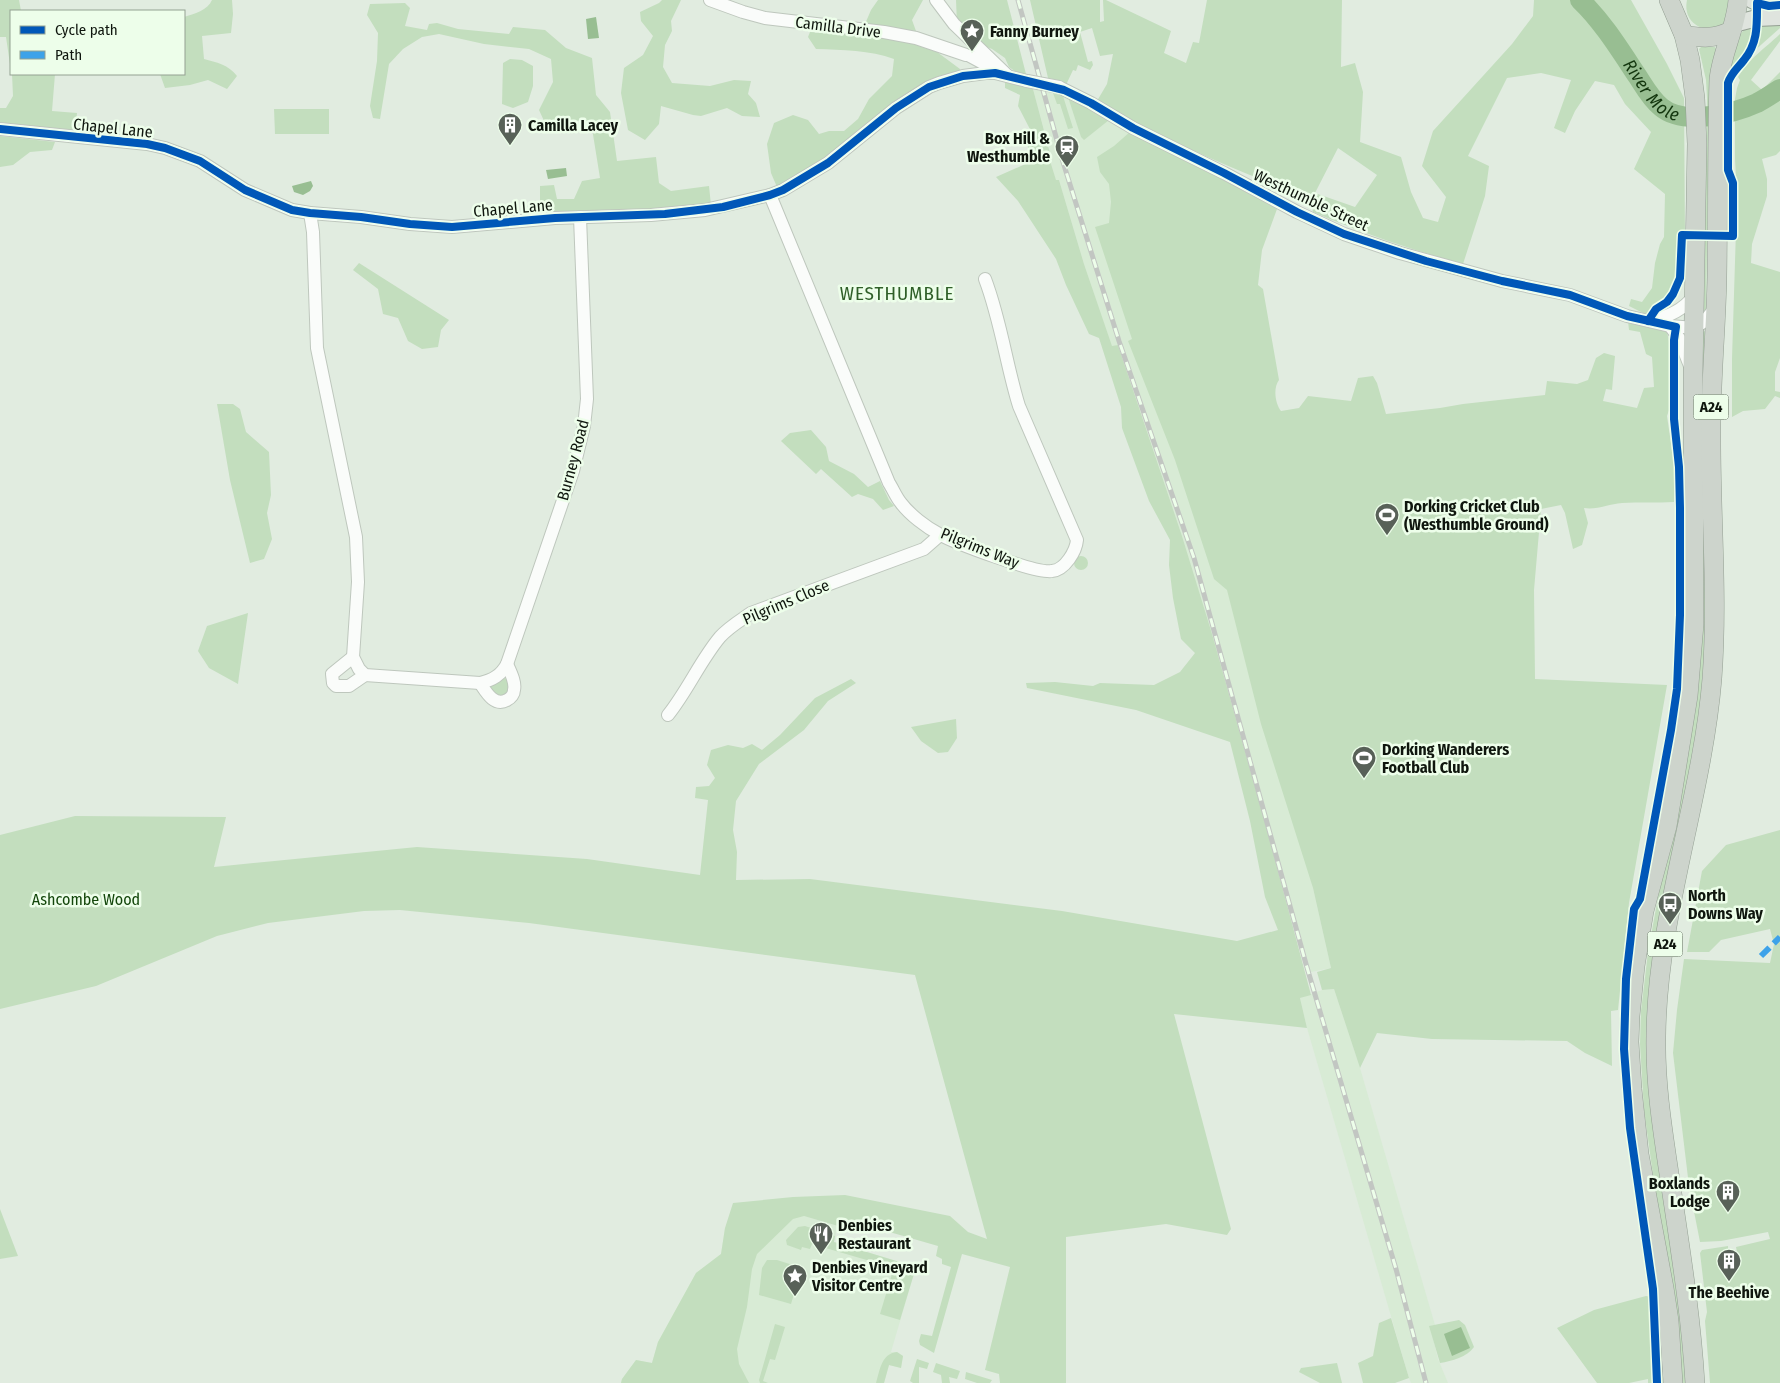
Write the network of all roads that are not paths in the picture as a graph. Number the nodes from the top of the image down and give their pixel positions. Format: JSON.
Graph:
{"nodes":[{"id":1,"x":710,"y":0,"type":"edge"},
{"id":2,"x":936,"y":0,"type":"edge"},
{"id":3,"x":1738,"y":0,"type":"edge"},
{"id":4,"x":1752,"y":0,"type":"edge"},
{"id":5,"x":1674,"y":3,"type":"edge"},
{"id":6,"x":1780,"y":5,"type":"edge"},
{"id":7,"x":1780,"y":17,"type":"edge"},
{"id":8,"x":1732,"y":28,"type":"junction"},
{"id":9,"x":1684,"y":35,"type":"junction"},
{"id":10,"x":995,"y":73,"type":"junction"},
{"id":11,"x":1008,"y":76,"type":"junction"},
{"id":12,"x":0,"y":130,"type":"edge"},
{"id":13,"x":770,"y":195,"type":"junction"},
{"id":14,"x":310,"y":214,"type":"junction"},
{"id":15,"x":580,"y":217,"type":"junction"},
{"id":16,"x":985,"y":279,"type":"dead end"},
{"id":17,"x":1694,"y":296,"type":"junction"},
{"id":18,"x":1716,"y":308,"type":"junction"},
{"id":19,"x":1648,"y":321,"type":"junction"},
{"id":20,"x":1670,"y":326,"type":"junction"},
{"id":21,"x":1694,"y":328,"type":"junction"},
{"id":22,"x":1693,"y":373,"type":"junction"},
{"id":23,"x":940,"y":535,"type":"junction"},
{"id":24,"x":353,"y":657,"type":"junction"},
{"id":25,"x":507,"y":664,"type":"junction"},
{"id":26,"x":365,"y":674,"type":"junction"},
{"id":27,"x":480,"y":683,"type":"junction"},
{"id":28,"x":668,"y":715,"type":"dead end"},
{"id":29,"x":1673,"y":1383,"type":"edge"},
{"id":30,"x":1695,"y":1383,"type":"edge"}],
"edges":[{"from":1,"to":10,"type":"street","name":"Camilla Drive"},
{"from":2,"to":11,"type":"street"},
{"from":3,"to":8,"type":"highway"},
{"from":4,"to":6,"type":"main road"},
{"from":5,"to":9,"type":"highway"},
{"from":7,"to":8,"type":"main road"},
{"from":8,"to":9,"type":"highway"},
{"from":8,"to":18,"type":"highway","number":"A24"},
{"from":9,"to":17,"type":"highway","number":"A24"},
{"from":10,"to":11,"type":"street","name":"Chapel Lane"},
{"from":10,"to":13,"type":"street","name":"Chapel Lane"},
{"from":11,"to":19,"type":"street","name":"Westhumble Street","bridge":true},
{"from":12,"to":14,"type":"street","name":"Chapel Lane"},
{"from":13,"to":15,"type":"street","name":"Chapel Lane"},
{"from":13,"to":23,"type":"street","name":"Pilgrims Way"},
{"from":14,"to":15,"type":"street","name":"Chapel Lane"},
{"from":14,"to":24,"type":"street"},
{"from":15,"to":25,"type":"street","name":"Burney Road"},
{"from":16,"to":23,"type":"street","name":"Pilgrims Way"},
{"from":17,"to":19,"type":"street"},
{"from":17,"to":21,"type":"highway","number":"A24"},
{"from":18,"to":21,"type":"street"},
{"from":18,"to":30,"type":"highway","number":"A24"},
{"from":19,"to":20,"type":"street","name":"Westhumble Street"},
{"from":20,"to":21,"type":"street","name":"Westhumble Street"},
{"from":20,"to":22,"type":"street"},
{"from":21,"to":22,"type":"highway","number":"A24"},
{"from":22,"to":29,"type":"highway","number":"A24"},
{"from":23,"to":28,"type":"street","name":"Pilgrims Close"},
{"from":24,"to":26,"type":"street"},
{"from":24,"to":26,"type":"street"},
{"from":25,"to":27,"type":"street","name":"Burney Road"},
{"from":25,"to":27,"type":"street"},
{"from":26,"to":27,"type":"street"}]}
